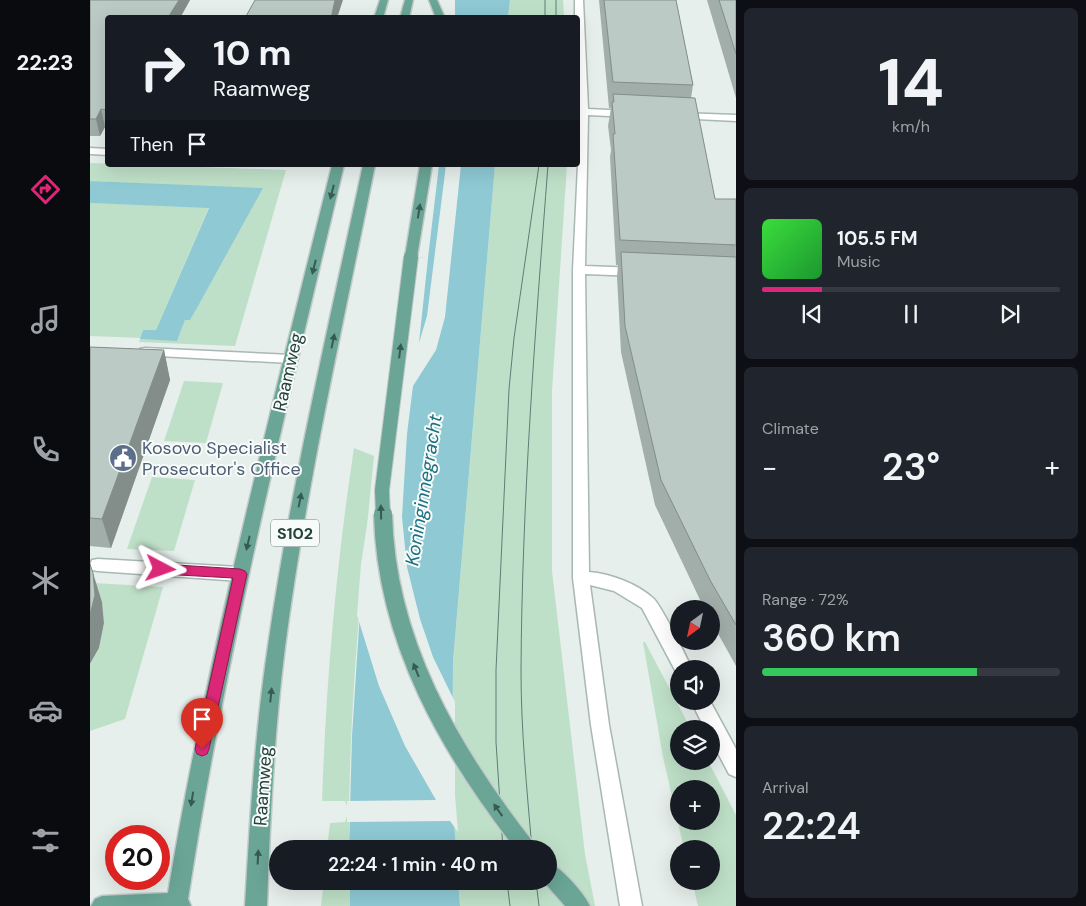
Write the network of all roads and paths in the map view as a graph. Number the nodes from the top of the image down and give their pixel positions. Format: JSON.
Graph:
{"nodes":[{"id":1,"x":384,"y":0,"type":"edge"},
{"id":2,"x":409,"y":0,"type":"edge"},
{"id":3,"x":433,"y":0,"type":"edge"},
{"id":4,"x":579,"y":0,"type":"edge"},
{"id":5,"x":379,"y":15,"type":"edge"},
{"id":6,"x":405,"y":15,"type":"edge"},
{"id":7,"x":440,"y":15,"type":"edge"},
{"id":8,"x":580,"y":15,"type":"edge"},
{"id":9,"x":580,"y":28,"type":"edge"},
{"id":10,"x":583,"y":112,"type":"junction"},
{"id":11,"x":641,"y":114,"type":"edge"},
{"id":12,"x":671,"y":115,"type":"edge"},
{"id":13,"x":736,"y":118,"type":"edge"},
{"id":14,"x":90,"y":151,"type":"edge"},
{"id":15,"x":105,"y":152,"type":"edge"},
{"id":16,"x":338,"y":167,"type":"edge"},
{"id":17,"x":369,"y":167,"type":"edge"},
{"id":18,"x":426,"y":167,"type":"edge"},
{"id":19,"x":579,"y":270,"type":"junction"},
{"id":20,"x":648,"y":273,"type":"edge"},
{"id":21,"x":132,"y":353,"type":"edge"},
{"id":22,"x":291,"y":359,"type":"junction"},
{"id":23,"x":98,"y":565,"type":"dead end"},
{"id":24,"x":240,"y":574,"type":"junction"},
{"id":25,"x":581,"y":578,"type":"junction"},
{"id":26,"x":678,"y":660,"type":"edge"},
{"id":27,"x":705,"y":710,"type":"edge"},
{"id":28,"x":736,"y":768,"type":"edge"},
{"id":29,"x":520,"y":840,"type":"edge"},
{"id":30,"x":557,"y":882,"type":"edge"},
{"id":31,"x":177,"y":905,"type":"edge"},
{"id":32,"x":102,"y":906,"type":"edge"},
{"id":33,"x":256,"y":906,"type":"edge"},
{"id":34,"x":579,"y":906,"type":"edge"},
{"id":35,"x":631,"y":906,"type":"edge"}],
"edges":[{"from":1,"to":5,"type":"main road"},
{"from":2,"to":6,"type":"main road"},
{"from":3,"to":7,"type":"main road"},
{"from":4,"to":8,"type":"street"},
{"from":9,"to":10,"type":"street"},
{"from":10,"to":11,"type":"street"},
{"from":10,"to":19,"type":"street"},
{"from":12,"to":13,"type":"street"},
{"from":14,"to":15,"type":"street"},
{"from":16,"to":22,"type":"main road","name":"Raamweg","number":"S102","one_way":true},
{"from":33,"to":17,"type":"main road","name":"Raamweg","number":"S102","one_way":true},
{"from":29,"to":18,"type":"main road","one_way":true,"bridge":true},
{"from":19,"to":20,"type":"street"},
{"from":19,"to":25,"type":"street"},
{"from":21,"to":22,"type":"street"},
{"from":22,"to":24,"type":"main road","name":"Raamweg","number":"S102","one_way":true},
{"from":23,"to":24,"type":"street"},
{"from":24,"to":31,"type":"main road","name":"Raamweg","number":"S102","one_way":true},
{"from":25,"to":26,"type":"street"},
{"from":25,"to":35,"type":"street"},
{"from":27,"to":28,"type":"street"},
{"from":30,"to":34,"type":"main road"},
{"from":31,"to":32,"type":"main road"}]}
